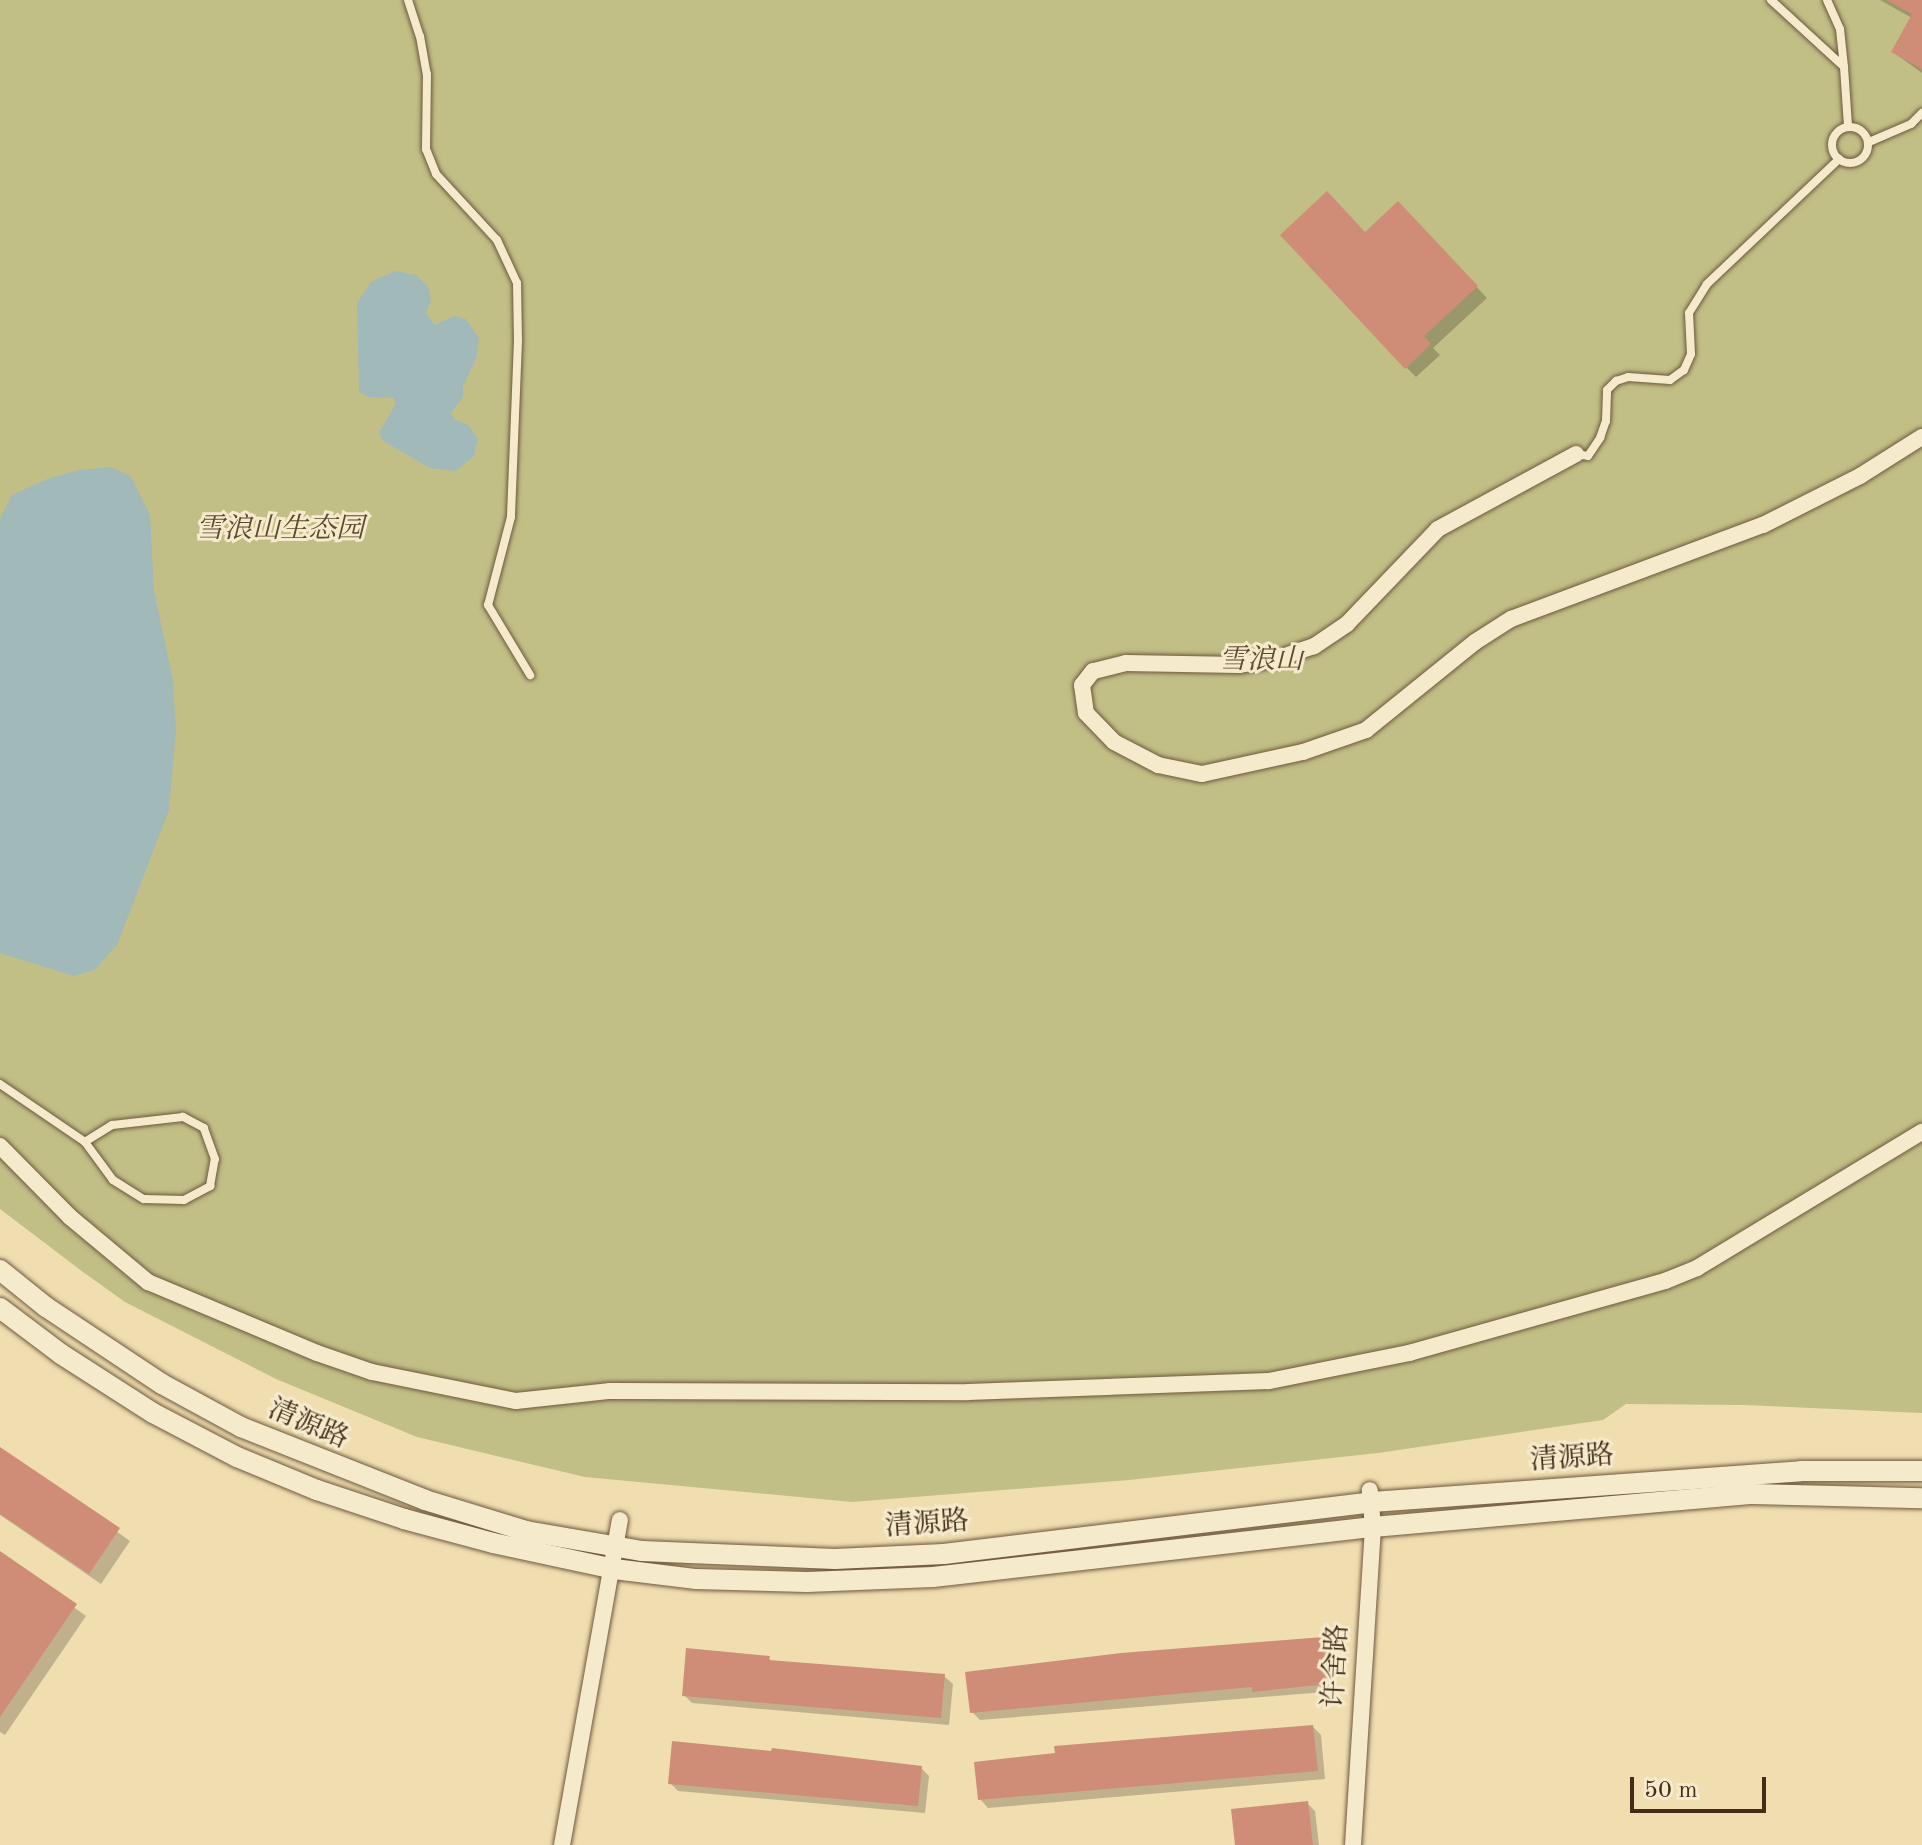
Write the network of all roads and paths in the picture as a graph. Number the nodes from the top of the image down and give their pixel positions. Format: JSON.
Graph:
{"nodes":[{"id":1,"x":408,"y":0,"type":"edge"},
{"id":2,"x":1771,"y":0,"type":"edge"},
{"id":3,"x":1827,"y":0,"type":"edge"},
{"id":4,"x":1844,"y":67,"type":"junction"},
{"id":5,"x":1922,"y":113,"type":"edge"},
{"id":6,"x":1848,"y":126,"type":"junction"},
{"id":7,"x":1869,"y":142,"type":"junction"},
{"id":8,"x":1839,"y":159,"type":"junction"},
{"id":9,"x":1922,"y":437,"type":"edge"},
{"id":10,"x":1576,"y":454,"type":"joint"},
{"id":11,"x":530,"y":675,"type":"dead end"},
{"id":12,"x":0,"y":1084,"type":"edge"},
{"id":13,"x":1922,"y":1132,"type":"edge"},
{"id":14,"x":85,"y":1142,"type":"junction"},
{"id":15,"x":0,"y":1146,"type":"edge"},
{"id":16,"x":0,"y":1270,"type":"edge"},
{"id":17,"x":0,"y":1308,"type":"edge"},
{"id":18,"x":1922,"y":1471,"type":"edge"},
{"id":19,"x":1371,"y":1496,"type":"junction"},
{"id":20,"x":1922,"y":1498,"type":"edge"},
{"id":21,"x":620,"y":1520,"type":"dead end"},
{"id":22,"x":1373,"y":1527,"type":"junction"},
{"id":23,"x":617,"y":1547,"type":"junction"},
{"id":24,"x":614,"y":1569,"type":"junction"},
{"id":25,"x":562,"y":1845,"type":"edge"},
{"id":26,"x":1353,"y":1845,"type":"edge"}],
"edges":[{"from":1,"to":11,"type":"lane"},
{"from":2,"to":4,"type":"lane"},
{"from":3,"to":4,"type":"lane"},
{"from":4,"to":6,"type":"lane"},
{"from":5,"to":7,"type":"lane"},
{"from":6,"to":7,"type":"lane"},
{"from":6,"to":8,"type":"lane"},
{"from":7,"to":8,"type":"lane"},
{"from":8,"to":10,"type":"lane"},
{"from":9,"to":10,"type":"street"},
{"from":12,"to":14,"type":"lane"},
{"from":13,"to":15,"type":"street"},
{"from":14,"to":14,"type":"lane"},
{"from":16,"to":23,"type":"street","name":"清源路"},
{"from":17,"to":24,"type":"street","name":"清源路"},
{"from":18,"to":19,"type":"street","name":"清源路"},
{"from":19,"to":22,"type":"street","name":"许舍路"},
{"from":19,"to":23,"type":"street","name":"清源路"},
{"from":20,"to":22,"type":"street","name":"清源路"},
{"from":21,"to":23,"type":"street"},
{"from":22,"to":24,"type":"street","name":"清源路"},
{"from":22,"to":26,"type":"street","name":"许舍路"},
{"from":23,"to":24,"type":"street"},
{"from":24,"to":25,"type":"street"}]}
